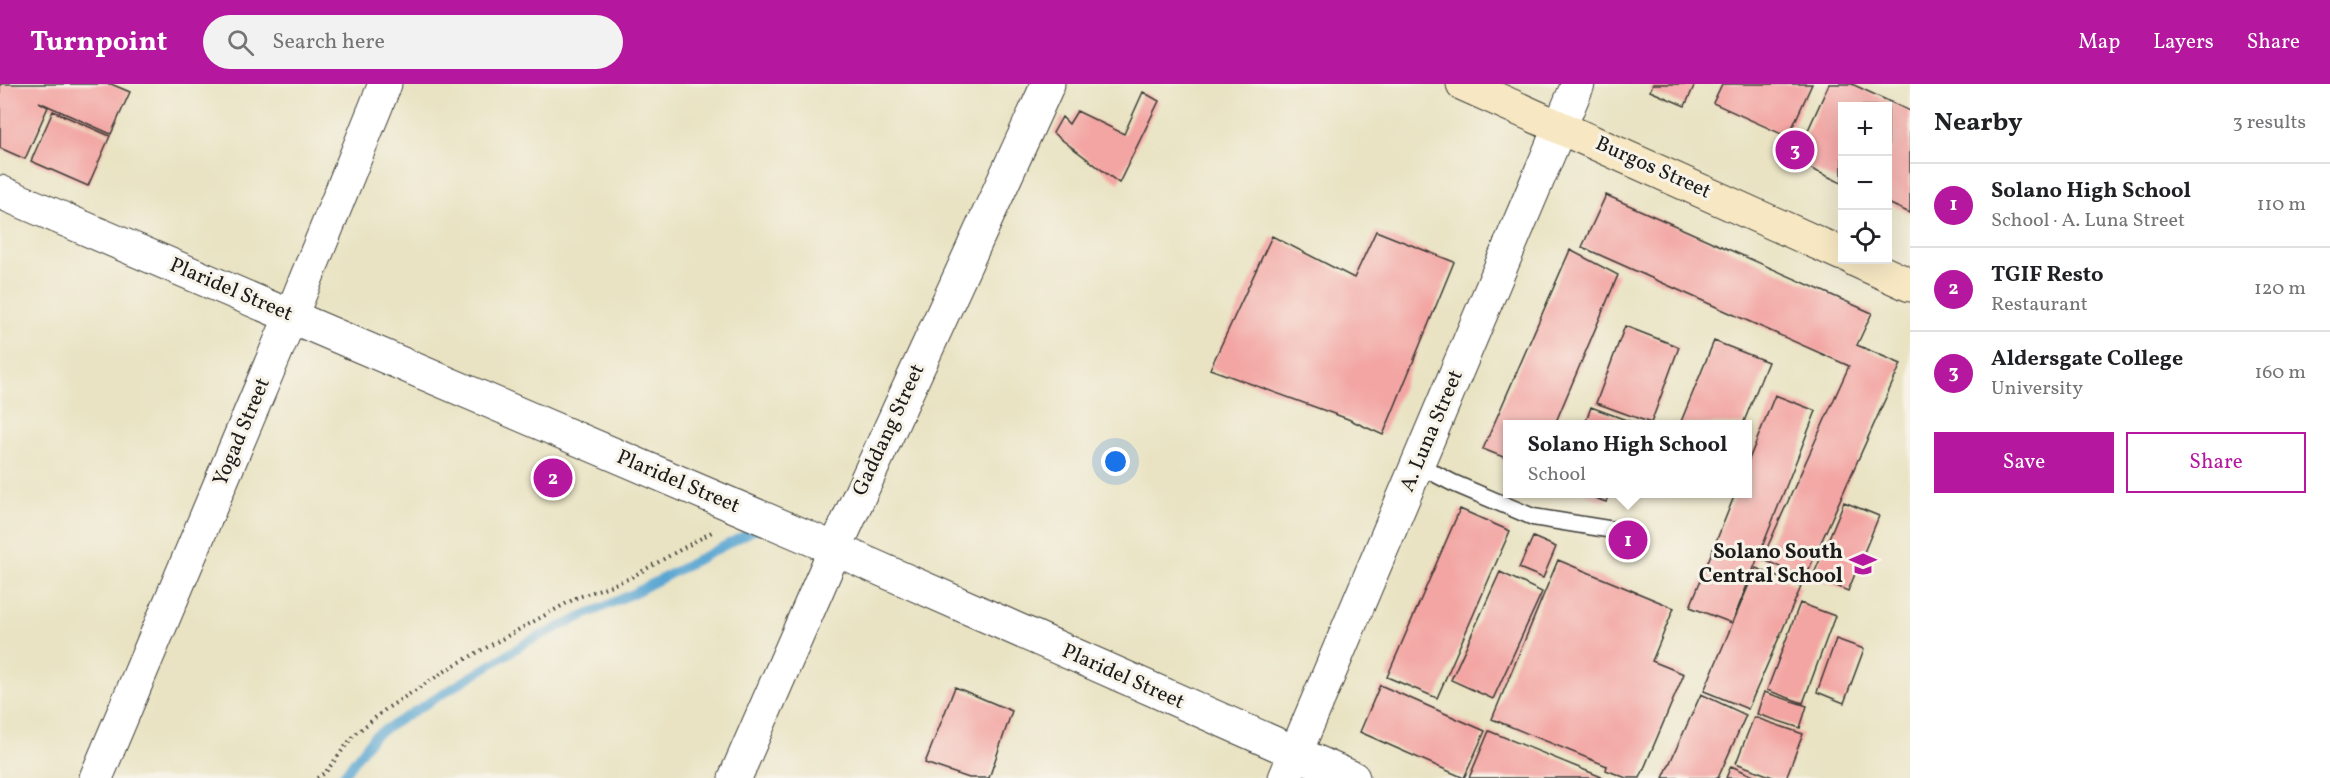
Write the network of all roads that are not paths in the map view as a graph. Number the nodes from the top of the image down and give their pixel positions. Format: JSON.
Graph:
{"nodes":[{"id":1,"x":385,"y":84,"type":"edge"},
{"id":2,"x":1048,"y":84,"type":"edge"},
{"id":3,"x":1463,"y":84,"type":"edge"},
{"id":4,"x":1578,"y":84,"type":"edge"},
{"id":5,"x":1559,"y":126,"type":"junction"},
{"id":6,"x":0,"y":192,"type":"edge"},
{"id":7,"x":1838,"y":252,"type":"edge"},
{"id":8,"x":1864,"y":264,"type":"edge"},
{"id":9,"x":1910,"y":285,"type":"edge"},
{"id":10,"x":291,"y":316,"type":"junction"},
{"id":11,"x":1418,"y":465,"type":"junction"},
{"id":12,"x":1626,"y":532,"type":"dead end"},
{"id":13,"x":835,"y":549,"type":"junction"},
{"id":14,"x":1290,"y":766,"type":"edge"},
{"id":15,"x":96,"y":778,"type":"edge"},
{"id":16,"x":735,"y":778,"type":"edge"},
{"id":17,"x":1353,"y":778,"type":"edge"}],
"edges":[{"from":1,"to":10,"type":"street","name":"Yogad Street"},
{"from":2,"to":13,"type":"street","name":"Gaddang Street"},
{"from":3,"to":5,"type":"main road","name":"Burgos Street"},
{"from":4,"to":5,"type":"street","name":"A. Luna Street"},
{"from":5,"to":7,"type":"main road","name":"Burgos Street"},
{"from":5,"to":11,"type":"street","name":"A. Luna Street"},
{"from":6,"to":10,"type":"street","name":"Plaridel Street"},
{"from":8,"to":9,"type":"main road"},
{"from":10,"to":13,"type":"street","name":"Plaridel Street"},
{"from":10,"to":15,"type":"street","name":"Yogad Street"},
{"from":11,"to":12,"type":"lane"},
{"from":11,"to":14,"type":"street","name":"A. Luna Street"},
{"from":13,"to":14,"type":"street","name":"Plaridel Street"},
{"from":13,"to":16,"type":"street","name":"Gaddang Street"},
{"from":14,"to":17,"type":"street","name":"Plaridel Street"}]}
